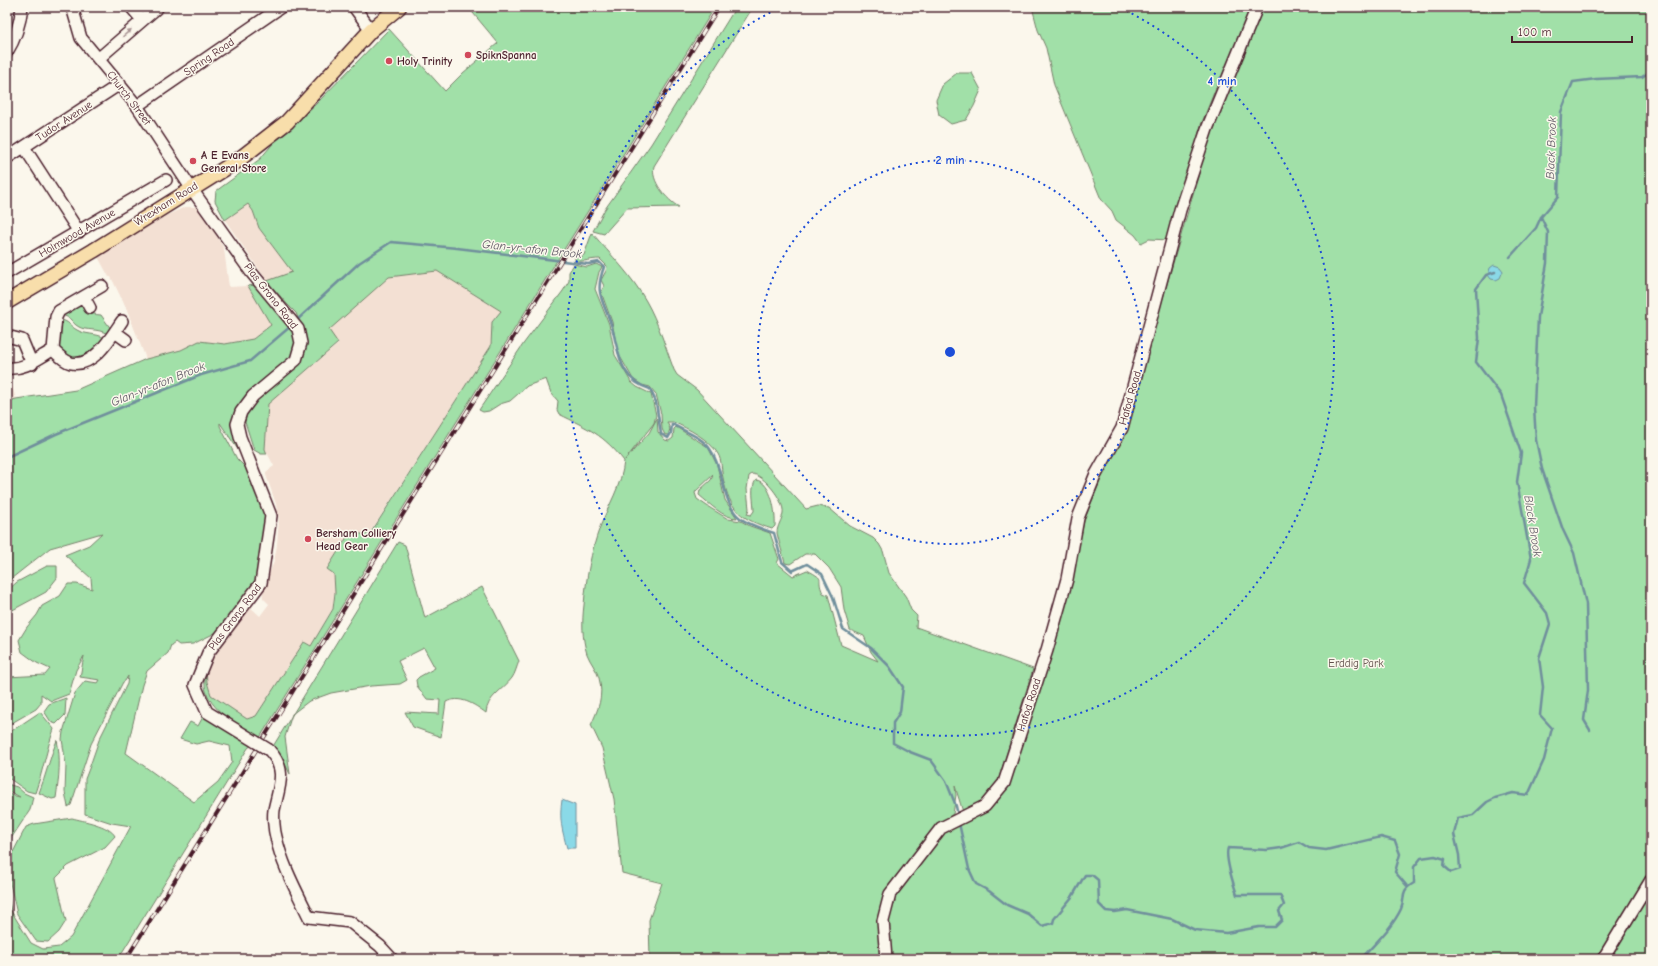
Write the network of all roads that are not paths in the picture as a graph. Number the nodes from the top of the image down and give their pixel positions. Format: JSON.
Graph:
{"nodes":[{"id":1,"x":22,"y":7,"type":"edge"},
{"id":2,"x":72,"y":7,"type":"edge"},
{"id":3,"x":131,"y":7,"type":"edge"},
{"id":4,"x":158,"y":7,"type":"edge"},
{"id":5,"x":281,"y":7,"type":"edge"},
{"id":6,"x":354,"y":7,"type":"edge"},
{"id":7,"x":399,"y":7,"type":"edge"},
{"id":8,"x":1257,"y":7,"type":"edge"},
{"id":9,"x":142,"y":20,"type":"junction"},
{"id":10,"x":371,"y":30,"type":"junction"},
{"id":11,"x":7,"y":52,"type":"edge"},
{"id":12,"x":98,"y":59,"type":"junction"},
{"id":13,"x":120,"y":84,"type":"junction"},
{"id":14,"x":137,"y":106,"type":"junction"},
{"id":15,"x":24,"y":147,"type":"junction"},
{"id":16,"x":7,"y":158,"type":"edge"},
{"id":17,"x":166,"y":180,"type":"dead end"},
{"id":18,"x":191,"y":188,"type":"junction"},
{"id":19,"x":79,"y":232,"type":"junction"},
{"id":20,"x":7,"y":273,"type":"edge"},
{"id":21,"x":102,"y":286,"type":"dead end"},
{"id":22,"x":84,"y":297,"type":"junction"},
{"id":23,"x":7,"y":302,"type":"edge"},
{"id":24,"x":90,"y":308,"type":"dead end"},
{"id":25,"x":122,"y":321,"type":"dead end"},
{"id":26,"x":115,"y":332,"type":"junction"},
{"id":27,"x":7,"y":336,"type":"edge"},
{"id":28,"x":126,"y":340,"type":"dead end"},
{"id":29,"x":53,"y":350,"type":"junction"},
{"id":30,"x":32,"y":364,"type":"junction"},
{"id":31,"x":7,"y":368,"type":"edge"},
{"id":32,"x":1651,"y":880,"type":"edge"},
{"id":33,"x":392,"y":959,"type":"edge"},
{"id":34,"x":886,"y":959,"type":"edge"},
{"id":35,"x":1603,"y":959,"type":"edge"}],
"edges":[{"from":1,"to":11,"type":"street"},
{"from":2,"to":12,"type":"street","name":"Church Street"},
{"from":3,"to":9,"type":"street"},
{"from":4,"to":9,"type":"street"},
{"from":5,"to":14,"type":"street","name":"Spring Road"},
{"from":6,"to":10,"type":"street"},
{"from":7,"to":10,"type":"main road","name":"Wrexham Road"},
{"from":8,"to":34,"type":"street","name":"Hafod Road"},
{"from":12,"to":9,"type":"street","one_way":true},
{"from":10,"to":18,"type":"main road","name":"Wrexham Road"},
{"from":12,"to":13,"type":"street","name":"Church Street"},
{"from":13,"to":14,"type":"street","name":"Church Street"},
{"from":13,"to":15,"type":"street","name":"Tudor Avenue"},
{"from":14,"to":18,"type":"street","name":"Church Street"},
{"from":15,"to":16,"type":"street","name":"Tudor Avenue"},
{"from":15,"to":19,"type":"street"},
{"from":17,"to":19,"type":"street","name":"Holmwood Avenue"},
{"from":18,"to":23,"type":"main road","name":"Wrexham Road"},
{"from":18,"to":33,"type":"street","name":"Plas Grono Road","bridge":true},
{"from":19,"to":20,"type":"street","name":"Holmwood Avenue"},
{"from":21,"to":22,"type":"street"},
{"from":22,"to":24,"type":"street"},
{"from":22,"to":29,"type":"street"},
{"from":25,"to":26,"type":"street"},
{"from":26,"to":28,"type":"street"},
{"from":26,"to":29,"type":"street"},
{"from":27,"to":30,"type":"street"},
{"from":29,"to":30,"type":"street"},
{"from":30,"to":31,"type":"street"},
{"from":32,"to":35,"type":"street"}]}
